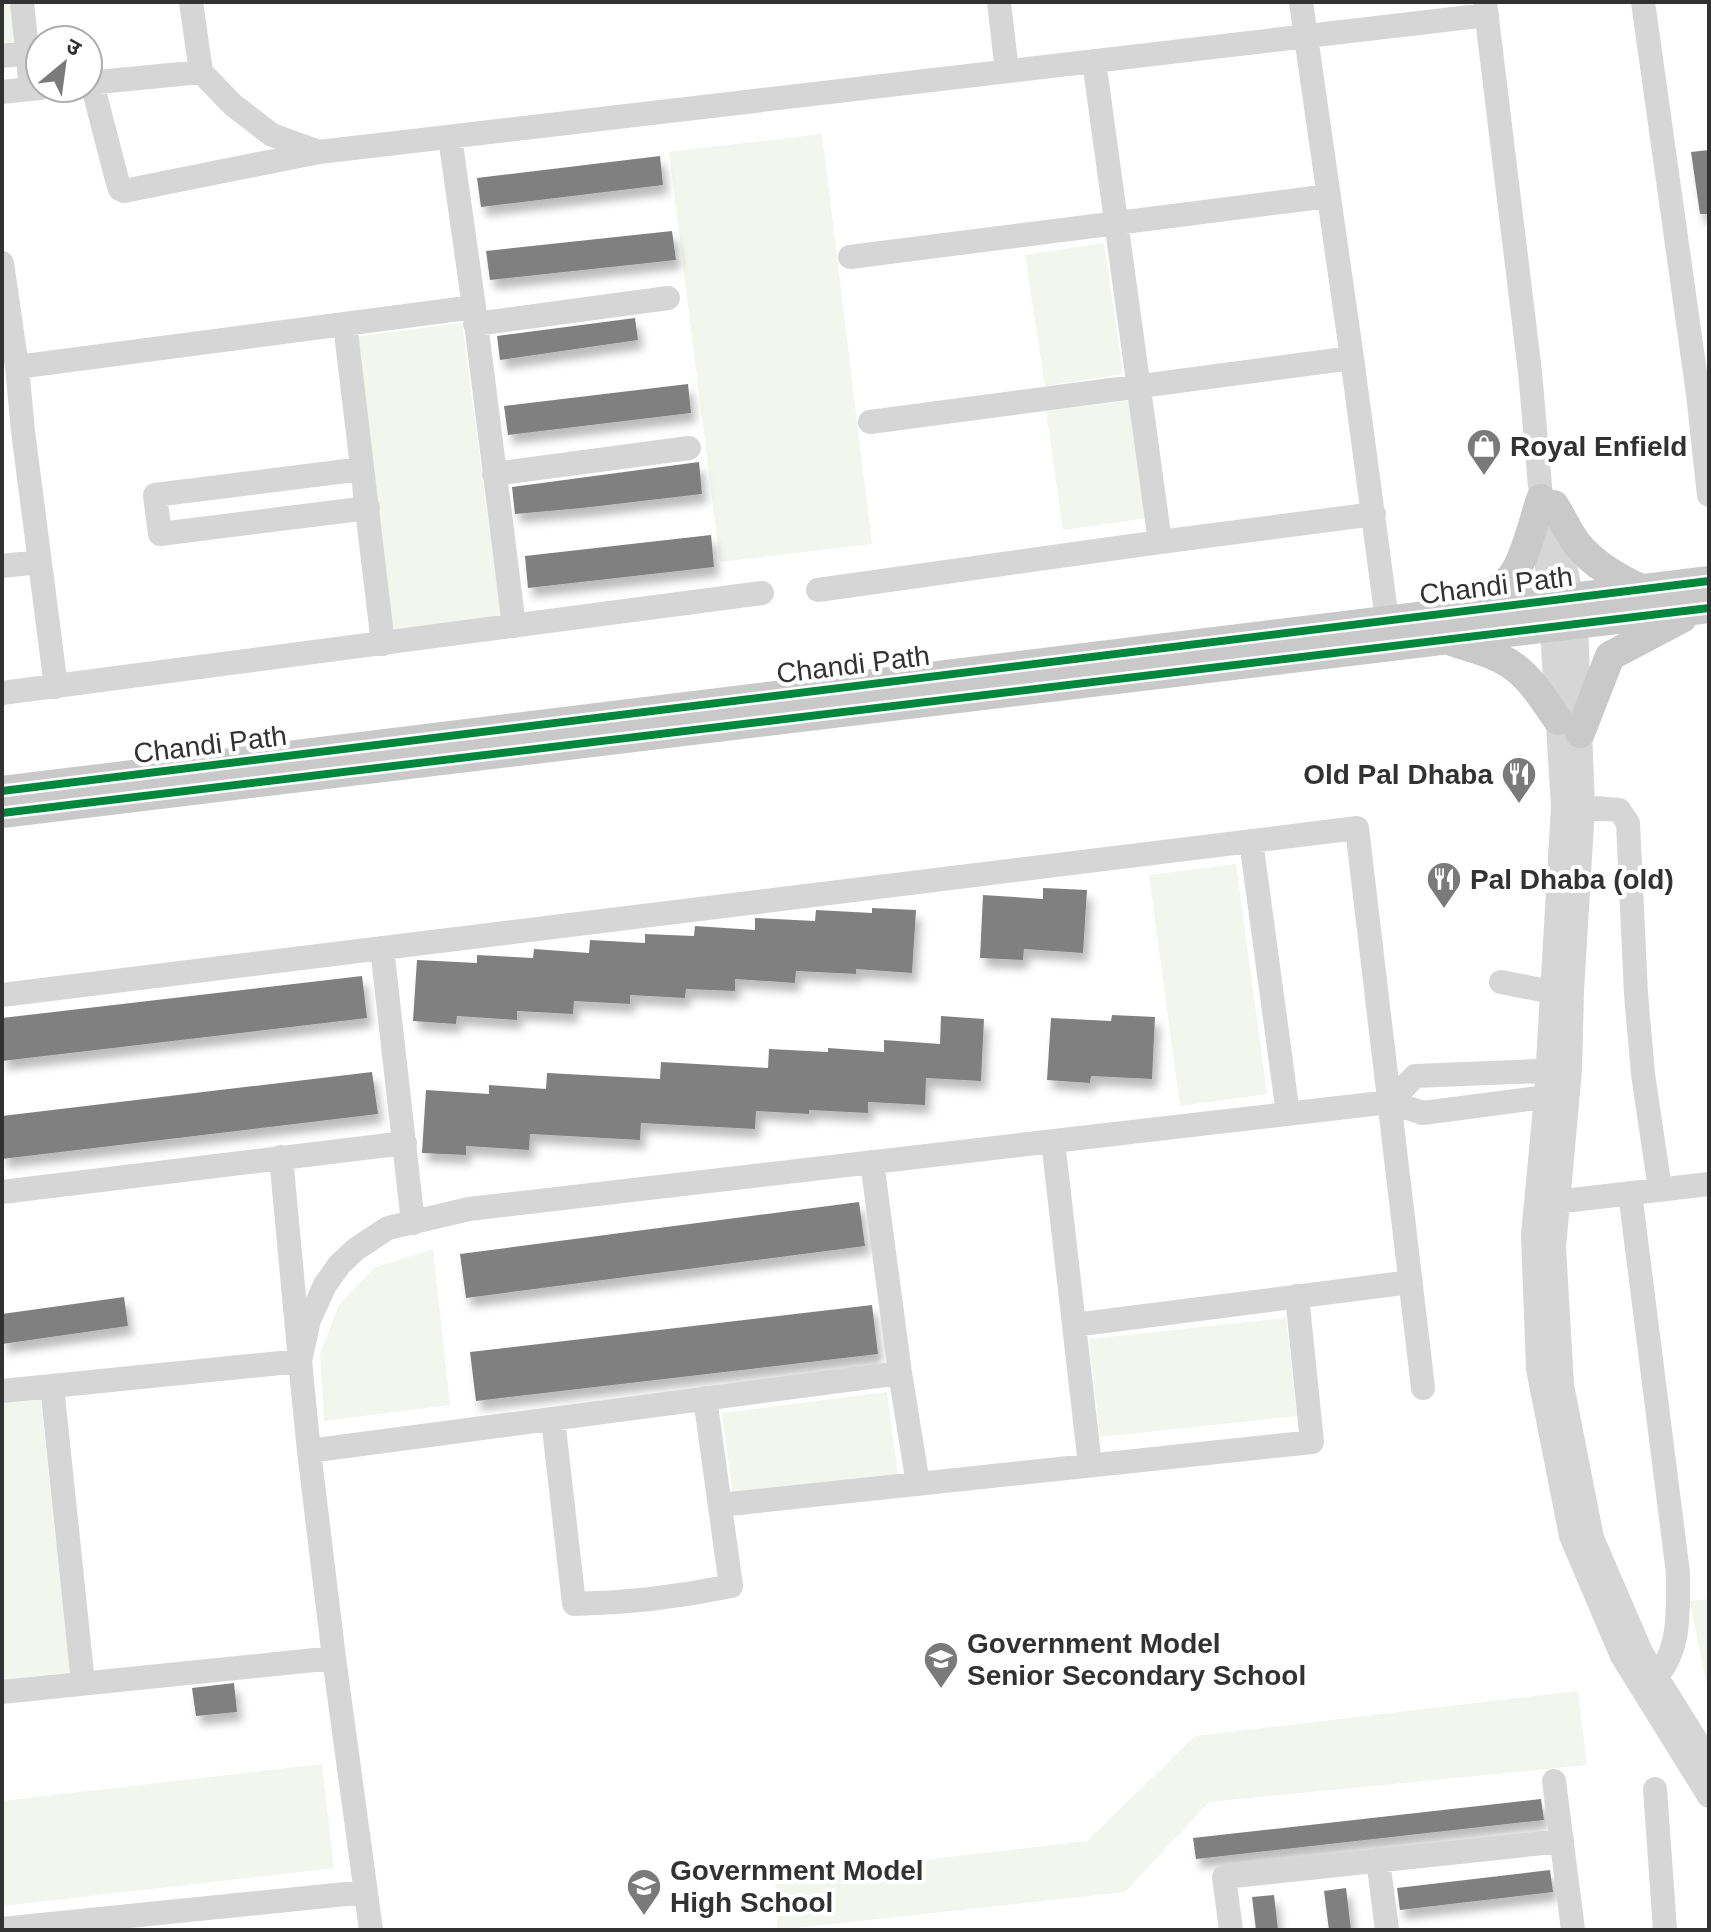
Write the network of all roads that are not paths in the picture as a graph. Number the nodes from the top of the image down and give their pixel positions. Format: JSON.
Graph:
{"nodes":[{"id":1,"x":22,"y":2,"type":"edge"},
{"id":2,"x":191,"y":2,"type":"edge"},
{"id":3,"x":999,"y":2,"type":"edge"},
{"id":4,"x":1301,"y":2,"type":"edge"},
{"id":5,"x":1643,"y":2,"type":"edge"},
{"id":6,"x":1486,"y":8,"type":"edge"},
{"id":7,"x":24,"y":24,"type":"edge"},
{"id":8,"x":1305,"y":36,"type":"junction"},
{"id":9,"x":24,"y":53,"type":"edge"},
{"id":10,"x":2,"y":56,"type":"edge"},
{"id":11,"x":1094,"y":61,"type":"junction"},
{"id":12,"x":1007,"y":71,"type":"junction"},
{"id":13,"x":201,"y":72,"type":"junction"},
{"id":14,"x":104,"y":82,"type":"edge"},
{"id":15,"x":24,"y":89,"type":"edge"},
{"id":16,"x":2,"y":92,"type":"edge"},
{"id":17,"x":96,"y":104,"type":"edge"},
{"id":18,"x":450,"y":137,"type":"junction"},
{"id":19,"x":319,"y":152,"type":"junction"},
{"id":20,"x":1329,"y":196,"type":"junction"},
{"id":21,"x":1117,"y":223,"type":"junction"},
{"id":22,"x":850,"y":257,"type":"dead end"},
{"id":23,"x":2,"y":263,"type":"edge"},
{"id":24,"x":4,"y":289,"type":"edge"},
{"id":25,"x":668,"y":298,"type":"dead end"},
{"id":26,"x":474,"y":316,"type":"junction"},
{"id":27,"x":345,"y":324,"type":"junction"},
{"id":28,"x":1352,"y":358,"type":"junction"},
{"id":29,"x":17,"y":367,"type":"junction"},
{"id":30,"x":1140,"y":386,"type":"junction"},
{"id":31,"x":1703,"y":393,"type":"edge"},
{"id":32,"x":870,"y":422,"type":"dead end"},
{"id":33,"x":13,"y":432,"type":"edge"},
{"id":34,"x":689,"y":448,"type":"dead end"},
{"id":35,"x":362,"y":469,"type":"junction"},
{"id":36,"x":494,"y":474,"type":"junction"},
{"id":37,"x":1709,"y":495,"type":"edge"},
{"id":38,"x":1548,"y":502,"type":"junction"},
{"id":39,"x":368,"y":508,"type":"junction"},
{"id":40,"x":1374,"y":514,"type":"junction"},
{"id":41,"x":1160,"y":542,"type":"junction"},
{"id":42,"x":40,"y":562,"type":"junction"},
{"id":43,"x":2,"y":566,"type":"edge"},
{"id":44,"x":1709,"y":581,"type":"edge"},
{"id":45,"x":1641,"y":589,"type":"junction"},
{"id":46,"x":818,"y":590,"type":"dead end"},
{"id":47,"x":762,"y":593,"type":"dead end"},
{"id":48,"x":1703,"y":609,"type":"edge"},
{"id":49,"x":1562,"y":612,"type":"junction"},
{"id":50,"x":1387,"y":620,"type":"junction"},
{"id":51,"x":514,"y":626,"type":"junction"},
{"id":52,"x":1451,"y":626,"type":"junction"},
{"id":53,"x":383,"y":644,"type":"junction"},
{"id":54,"x":56,"y":687,"type":"junction"},
{"id":55,"x":2,"y":693,"type":"edge"},
{"id":56,"x":1569,"y":727,"type":"junction"},
{"id":57,"x":2,"y":791,"type":"edge"},
{"id":58,"x":1573,"y":806,"type":"junction"},
{"id":59,"x":2,"y":813,"type":"edge"},
{"id":60,"x":1251,"y":841,"type":"junction"},
{"id":61,"x":382,"y":948,"type":"junction"},
{"id":62,"x":1501,"y":982,"type":"dead end"},
{"id":63,"x":1562,"y":991,"type":"junction"},
{"id":64,"x":2,"y":995,"type":"edge"},
{"id":65,"x":1558,"y":1083,"type":"junction"},
{"id":66,"x":1390,"y":1102,"type":"junction"},
{"id":67,"x":1288,"y":1114,"type":"junction"},
{"id":68,"x":1053,"y":1141,"type":"junction"},
{"id":69,"x":405,"y":1143,"type":"junction"},
{"id":70,"x":281,"y":1157,"type":"junction"},
{"id":71,"x":872,"y":1162,"type":"junction"},
{"id":72,"x":1709,"y":1184,"type":"edge"},
{"id":73,"x":1660,"y":1189,"type":"junction"},
{"id":74,"x":2,"y":1192,"type":"edge"},
{"id":75,"x":1630,"y":1193,"type":"junction"},
{"id":76,"x":1548,"y":1202,"type":"junction"},
{"id":77,"x":413,"y":1223,"type":"junction"},
{"id":78,"x":1411,"y":1282,"type":"junction"},
{"id":79,"x":1297,"y":1296,"type":"junction"},
{"id":80,"x":1074,"y":1325,"type":"junction"},
{"id":81,"x":300,"y":1361,"type":"junction"},
{"id":82,"x":900,"y":1373,"type":"junction"},
{"id":83,"x":52,"y":1386,"type":"junction"},
{"id":84,"x":1423,"y":1388,"type":"dead end"},
{"id":85,"x":2,"y":1391,"type":"edge"},
{"id":86,"x":705,"y":1398,"type":"junction"},
{"id":87,"x":553,"y":1419,"type":"junction"},
{"id":88,"x":309,"y":1451,"type":"junction"},
{"id":89,"x":1090,"y":1465,"type":"junction"},
{"id":90,"x":918,"y":1484,"type":"junction"},
{"id":91,"x":720,"y":1505,"type":"junction"},
{"id":92,"x":334,"y":1658,"type":"junction"},
{"id":93,"x":83,"y":1683,"type":"junction"},
{"id":94,"x":1649,"y":1683,"type":"junction"},
{"id":95,"x":2,"y":1692,"type":"edge"},
{"id":96,"x":1709,"y":1761,"type":"edge"},
{"id":97,"x":1554,"y":1781,"type":"dead end"},
{"id":98,"x":1655,"y":1789,"type":"dead end"},
{"id":99,"x":1709,"y":1796,"type":"edge"},
{"id":100,"x":1562,"y":1841,"type":"junction"},
{"id":101,"x":1378,"y":1860,"type":"junction"},
{"id":102,"x":366,"y":1892,"type":"junction"},
{"id":103,"x":2,"y":1929,"type":"edge"},
{"id":104,"x":371,"y":1930,"type":"edge"},
{"id":105,"x":1231,"y":1930,"type":"edge"},
{"id":106,"x":1387,"y":1930,"type":"edge"},
{"id":107,"x":1573,"y":1930,"type":"edge"},
{"id":108,"x":1665,"y":1930,"type":"edge"}],
"edges":[{"from":1,"to":7,"type":"street"},
{"from":2,"to":13,"type":"street"},
{"from":3,"to":12,"type":"street"},
{"from":4,"to":8,"type":"street"},
{"from":5,"to":31,"type":"street"},
{"from":6,"to":8,"type":"street"},
{"from":6,"to":38,"type":"street"},
{"from":8,"to":11,"type":"street"},
{"from":8,"to":20,"type":"street"},
{"from":9,"to":10,"type":"street"},
{"from":11,"to":12,"type":"street"},
{"from":11,"to":21,"type":"street"},
{"from":12,"to":18,"type":"street"},
{"from":13,"to":14,"type":"street"},
{"from":13,"to":19,"type":"street"},
{"from":15,"to":16,"type":"street"},
{"from":17,"to":19,"type":"street"},
{"from":18,"to":19,"type":"street"},
{"from":18,"to":26,"type":"street"},
{"from":20,"to":21,"type":"street"},
{"from":20,"to":28,"type":"street"},
{"from":21,"to":22,"type":"street"},
{"from":21,"to":30,"type":"street"},
{"from":23,"to":24,"type":"street"},
{"from":24,"to":29,"type":"street"},
{"from":25,"to":26,"type":"street"},
{"from":26,"to":27,"type":"street"},
{"from":26,"to":36,"type":"street"},
{"from":27,"to":29,"type":"street"},
{"from":27,"to":35,"type":"street"},
{"from":28,"to":30,"type":"street"},
{"from":28,"to":40,"type":"street"},
{"from":29,"to":33,"type":"street"},
{"from":30,"to":32,"type":"street"},
{"from":30,"to":41,"type":"street"},
{"from":31,"to":37,"type":"street"},
{"from":33,"to":42,"type":"street"},
{"from":34,"to":36,"type":"street"},
{"from":35,"to":39,"type":"street"},
{"from":35,"to":39,"type":"street"},
{"from":36,"to":51,"type":"street"},
{"from":38,"to":45,"type":"main road"},
{"from":38,"to":49,"type":"street"},
{"from":38,"to":52,"type":"main road"},
{"from":39,"to":53,"type":"street"},
{"from":40,"to":41,"type":"street"},
{"from":40,"to":50,"type":"street"},
{"from":41,"to":46,"type":"street"},
{"from":42,"to":43,"type":"street"},
{"from":42,"to":54,"type":"street"},
{"from":44,"to":45,"type":"main road","name":"Chandi Path"},
{"from":45,"to":49,"type":"main road","name":"Chandi Path"},
{"from":47,"to":51,"type":"street"},
{"from":48,"to":49,"type":"main road","name":"Chandi Path"},
{"from":48,"to":56,"type":"main road"},
{"from":49,"to":52,"type":"main road","name":"Chandi Path"},
{"from":49,"to":56,"type":"street"},
{"from":50,"to":52,"type":"main road","name":"Chandi Path"},
{"from":50,"to":57,"type":"main road","name":"Chandi Path"},
{"from":51,"to":53,"type":"street"},
{"from":52,"to":56,"type":"main road"},
{"from":52,"to":59,"type":"main road","name":"Chandi Path"},
{"from":53,"to":54,"type":"street"},
{"from":54,"to":55,"type":"street"},
{"from":56,"to":58,"type":"street"},
{"from":58,"to":63,"type":"street"},
{"from":58,"to":73,"type":"street"},
{"from":60,"to":61,"type":"street"},
{"from":60,"to":66,"type":"street"},
{"from":60,"to":67,"type":"street"},
{"from":61,"to":64,"type":"street"},
{"from":61,"to":69,"type":"street"},
{"from":62,"to":63,"type":"street"},
{"from":63,"to":65,"type":"street"},
{"from":65,"to":66,"type":"street"},
{"from":65,"to":66,"type":"street"},
{"from":65,"to":76,"type":"street"},
{"from":66,"to":67,"type":"street"},
{"from":66,"to":78,"type":"street"},
{"from":67,"to":68,"type":"street"},
{"from":68,"to":71,"type":"street"},
{"from":68,"to":80,"type":"street"},
{"from":69,"to":70,"type":"street"},
{"from":69,"to":77,"type":"street"},
{"from":70,"to":74,"type":"street"},
{"from":70,"to":81,"type":"street"},
{"from":71,"to":77,"type":"street"},
{"from":71,"to":82,"type":"street"},
{"from":72,"to":73,"type":"street"},
{"from":73,"to":75,"type":"street"},
{"from":75,"to":76,"type":"street"},
{"from":75,"to":94,"type":"street"},
{"from":76,"to":94,"type":"street"},
{"from":77,"to":81,"type":"street"},
{"from":78,"to":79,"type":"street"},
{"from":78,"to":84,"type":"street"},
{"from":79,"to":80,"type":"street"},
{"from":79,"to":89,"type":"street"},
{"from":80,"to":89,"type":"street"},
{"from":81,"to":83,"type":"street"},
{"from":81,"to":88,"type":"street"},
{"from":82,"to":86,"type":"street"},
{"from":82,"to":90,"type":"street"},
{"from":83,"to":85,"type":"street"},
{"from":83,"to":93,"type":"street"},
{"from":86,"to":87,"type":"street"},
{"from":86,"to":91,"type":"street"},
{"from":87,"to":88,"type":"street"},
{"from":87,"to":91,"type":"street"},
{"from":88,"to":92,"type":"street"},
{"from":89,"to":90,"type":"street"},
{"from":90,"to":91,"type":"street"},
{"from":92,"to":93,"type":"street"},
{"from":92,"to":102,"type":"street"},
{"from":93,"to":95,"type":"street"},
{"from":94,"to":96,"type":"street"},
{"from":94,"to":99,"type":"street"},
{"from":97,"to":100,"type":"street"},
{"from":98,"to":108,"type":"street"},
{"from":100,"to":101,"type":"street"},
{"from":100,"to":107,"type":"street"},
{"from":101,"to":105,"type":"street"},
{"from":101,"to":106,"type":"street"},
{"from":102,"to":103,"type":"street"},
{"from":102,"to":104,"type":"street"}]}
